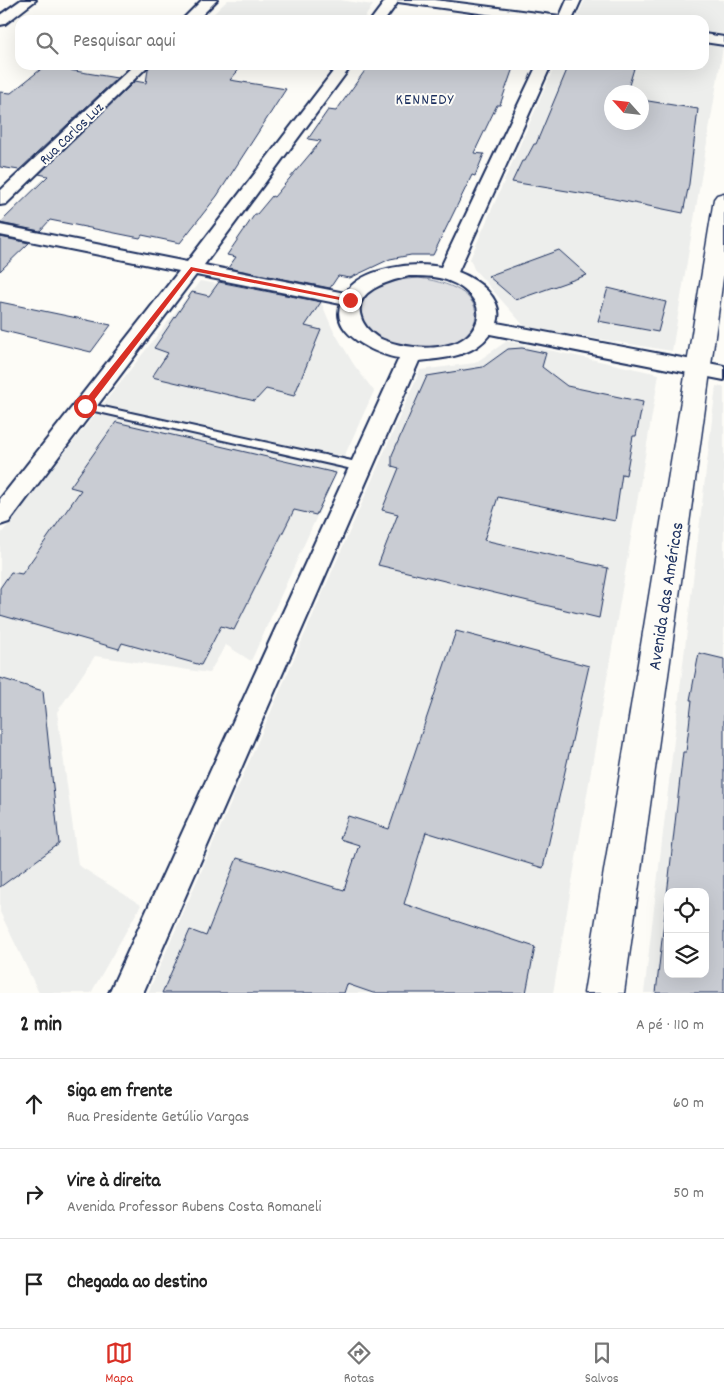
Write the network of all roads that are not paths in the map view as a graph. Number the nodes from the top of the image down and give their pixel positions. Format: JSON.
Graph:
{"nodes":[{"id":1,"x":29,"y":0,"type":"edge"},
{"id":2,"x":210,"y":0,"type":"edge"},
{"id":3,"x":392,"y":0,"type":"edge"},
{"id":4,"x":403,"y":0,"type":"edge"},
{"id":5,"x":574,"y":0,"type":"edge"},
{"id":6,"x":194,"y":15,"type":"edge"},
{"id":7,"x":382,"y":15,"type":"edge"},
{"id":8,"x":524,"y":15,"type":"edge"},
{"id":9,"x":566,"y":15,"type":"edge"},
{"id":10,"x":0,"y":21,"type":"edge"},
{"id":11,"x":709,"y":39,"type":"edge"},
{"id":12,"x":724,"y":41,"type":"edge"},
{"id":13,"x":137,"y":70,"type":"edge"},
{"id":14,"x":341,"y":70,"type":"edge"},
{"id":15,"x":542,"y":70,"type":"edge"},
{"id":16,"x":724,"y":199,"type":"edge"},
{"id":17,"x":0,"y":200,"type":"edge"},
{"id":18,"x":0,"y":230,"type":"edge"},
{"id":19,"x":191,"y":269,"type":"junction"},
{"id":20,"x":447,"y":274,"type":"junction"},
{"id":21,"x":350,"y":300,"type":"junction"},
{"id":22,"x":485,"y":327,"type":"junction"},
{"id":23,"x":411,"y":356,"type":"junction"},
{"id":24,"x":712,"y":371,"type":"edge"},
{"id":25,"x":85,"y":406,"type":"junction"},
{"id":26,"x":361,"y":467,"type":"junction"},
{"id":27,"x":0,"y":516,"type":"edge"},
{"id":28,"x":126,"y":993,"type":"edge"},
{"id":29,"x":604,"y":993,"type":"edge"}],
"edges":[{"from":1,"to":10,"type":"street"},
{"from":2,"to":6,"type":"street"},
{"from":3,"to":7,"type":"street"},
{"from":4,"to":8,"type":"street"},
{"from":5,"to":9,"type":"street"},
{"from":11,"to":12,"type":"street"},
{"from":13,"to":17,"type":"street","name":"Rua Carlos Luz"},
{"from":14,"to":19,"type":"street"},
{"from":15,"to":20,"type":"street"},
{"from":16,"to":24,"type":"main road","name":"Avenida das Américas"},
{"from":18,"to":19,"type":"street"},
{"from":19,"to":21,"type":"street"},
{"from":19,"to":25,"type":"street"},
{"from":20,"to":21,"type":"street"},
{"from":20,"to":22,"type":"street"},
{"from":21,"to":23,"type":"street"},
{"from":22,"to":23,"type":"street"},
{"from":22,"to":24,"type":"street"},
{"from":23,"to":26,"type":"street"},
{"from":24,"to":29,"type":"main road","name":"Avenida das Américas"},
{"from":25,"to":26,"type":"lane"},
{"from":25,"to":27,"type":"street"},
{"from":26,"to":28,"type":"street"}]}
